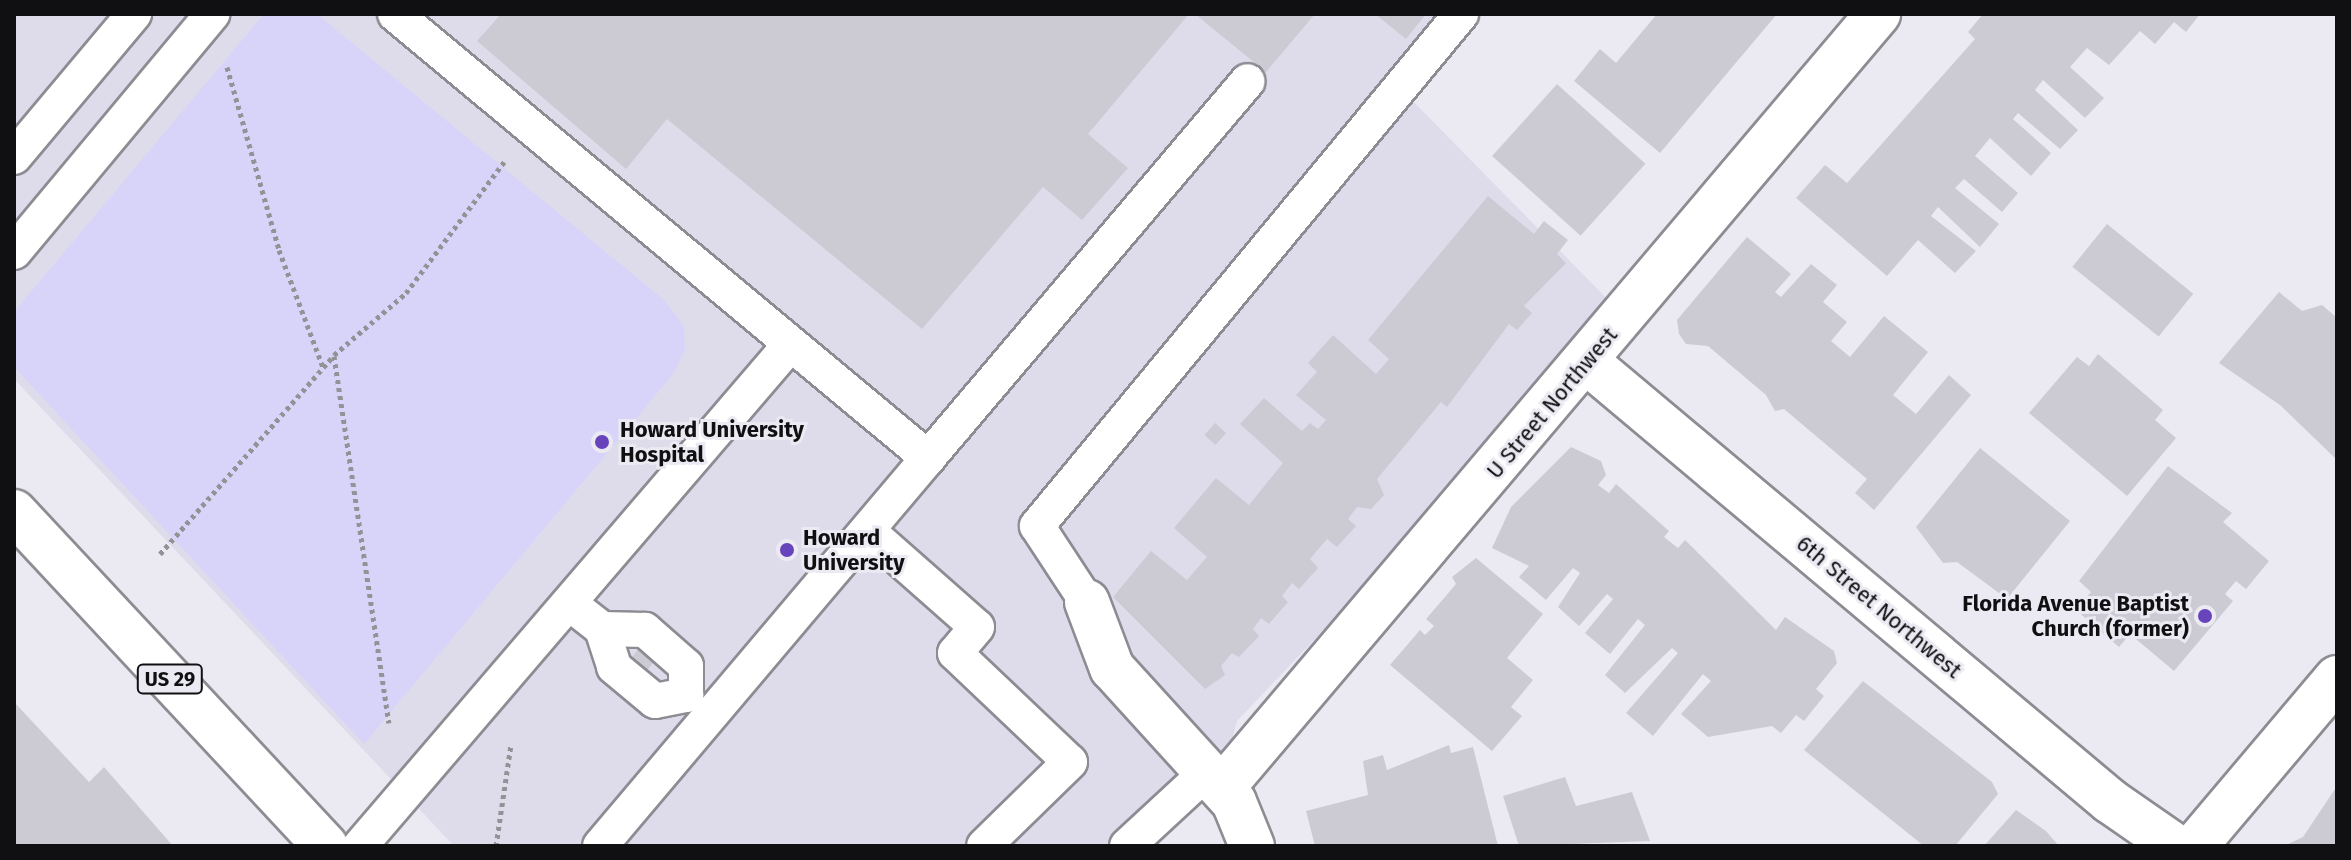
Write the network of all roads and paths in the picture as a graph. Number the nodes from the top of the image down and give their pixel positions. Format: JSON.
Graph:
{"nodes":[{"id":1,"x":134,"y":14,"type":"edge"},
{"id":2,"x":212,"y":14,"type":"edge"},
{"id":3,"x":395,"y":14,"type":"edge"},
{"id":4,"x":1461,"y":14,"type":"edge"},
{"id":5,"x":1878,"y":14,"type":"edge"},
{"id":6,"x":225,"y":61,"type":"dead end"},
{"id":7,"x":1248,"y":81,"type":"dead end"},
{"id":8,"x":14,"y":157,"type":"edge"},
{"id":9,"x":506,"y":158,"type":"dead end"},
{"id":10,"x":14,"y":252,"type":"edge"},
{"id":11,"x":788,"y":347,"type":"junction"},
{"id":12,"x":334,"y":355,"type":"junction"},
{"id":13,"x":1587,"y":362,"type":"junction"},
{"id":14,"x":323,"y":367,"type":"junction"},
{"id":15,"x":928,"y":458,"type":"junction"},
{"id":16,"x":14,"y":512,"type":"edge"},
{"id":17,"x":868,"y":531,"type":"junction"},
{"id":18,"x":160,"y":554,"type":"dead end"},
{"id":19,"x":1087,"y":602,"type":"joint"},
{"id":20,"x":569,"y":603,"type":"junction"},
{"id":21,"x":602,"y":629,"type":"junction"},
{"id":22,"x":2337,"y":678,"type":"edge"},
{"id":23,"x":698,"y":706,"type":"junction"},
{"id":24,"x":389,"y":723,"type":"dead end"},
{"id":25,"x":511,"y":740,"type":"dead end"},
{"id":26,"x":1215,"y":780,"type":"junction"},
{"id":27,"x":326,"y":846,"type":"edge"},
{"id":28,"x":360,"y":846,"type":"edge"},
{"id":29,"x":496,"y":846,"type":"edge"},
{"id":30,"x":600,"y":846,"type":"edge"},
{"id":31,"x":984,"y":846,"type":"edge"},
{"id":32,"x":1127,"y":846,"type":"edge"},
{"id":33,"x":1252,"y":846,"type":"edge"},
{"id":34,"x":2175,"y":846,"type":"edge"},
{"id":35,"x":2195,"y":846,"type":"edge"}],
"edges":[{"from":1,"to":8,"type":"lane"},
{"from":2,"to":10,"type":"lane"},
{"from":3,"to":11,"type":"lane"},
{"from":4,"to":19,"type":"lane"},
{"from":5,"to":13,"type":"main road","name":"U Street Northwest"},
{"from":6,"to":14,"type":"path"},
{"from":7,"to":15,"type":"lane"},
{"from":9,"to":12,"type":"path"},
{"from":11,"to":15,"type":"lane"},
{"from":11,"to":20,"type":"lane"},
{"from":12,"to":14,"type":"path"},
{"from":12,"to":24,"type":"path"},
{"from":13,"to":26,"type":"main road","name":"U Street Northwest"},
{"from":13,"to":34,"type":"main road","name":"6th Street Northwest"},
{"from":14,"to":18,"type":"path"},
{"from":15,"to":17,"type":"lane"},
{"from":16,"to":27,"type":"main road","number":"US 29"},
{"from":17,"to":23,"type":"lane"},
{"from":17,"to":31,"type":"lane"},
{"from":19,"to":26,"type":"main road"},
{"from":20,"to":21,"type":"lane"},
{"from":20,"to":28,"type":"lane"},
{"from":21,"to":23,"type":"lane"},
{"from":21,"to":23,"type":"lane"},
{"from":22,"to":35,"type":"main road"},
{"from":23,"to":30,"type":"lane"},
{"from":25,"to":29,"type":"path"},
{"from":26,"to":32,"type":"lane"},
{"from":26,"to":33,"type":"main road"}]}
